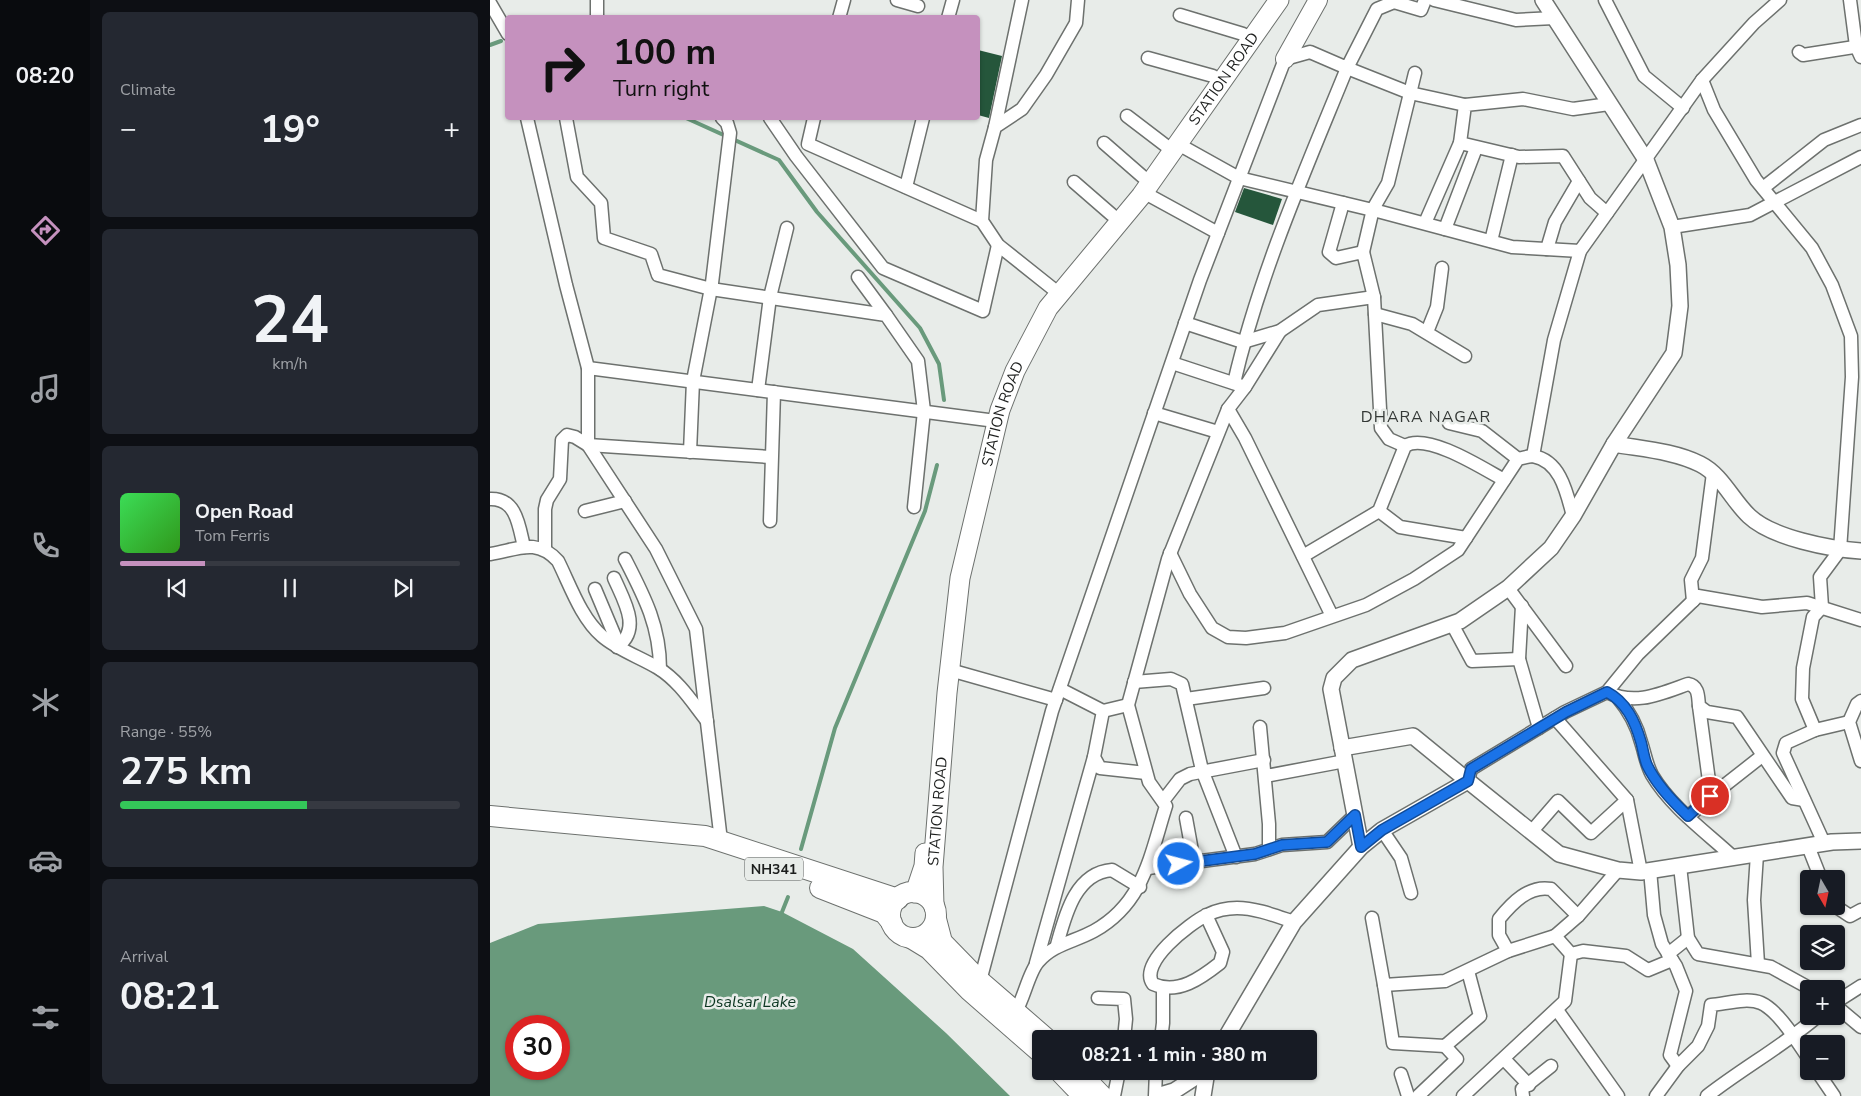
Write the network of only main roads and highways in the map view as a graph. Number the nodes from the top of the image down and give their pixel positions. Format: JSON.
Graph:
{"nodes":[{"id":1,"x":1267,"y":0,"type":"edge"},
{"id":2,"x":1279,"y":0,"type":"edge"},
{"id":3,"x":1317,"y":0,"type":"edge"},
{"id":4,"x":1288,"y":53,"type":"road end"},
{"id":5,"x":1171,"y":144,"type":"junction"},
{"id":6,"x":1143,"y":185,"type":"junction"},
{"id":7,"x":490,"y":816,"type":"edge"},
{"id":8,"x":650,"y":831,"type":"junction"},
{"id":9,"x":906,"y":896,"type":"junction"},
{"id":10,"x":935,"y":913,"type":"junction"},
{"id":11,"x":892,"y":923,"type":"junction"},
{"id":12,"x":911,"y":938,"type":"junction"},
{"id":13,"x":1037,"y":1030,"type":"edge"},
{"id":14,"x":1032,"y":1045,"type":"edge"},
{"id":15,"x":1068,"y":1080,"type":"edge"},
{"id":16,"x":1087,"y":1080,"type":"edge"},
{"id":17,"x":1083,"y":1096,"type":"edge"},
{"id":18,"x":1102,"y":1096,"type":"edge"}],
"edges":[{"from":1,"to":5,"type":"main road","name":"STATION ROAD"},
{"from":2,"to":5,"type":"main road","name":"STATION ROAD"},
{"from":3,"to":4,"type":"main road"},
{"from":5,"to":6,"type":"main road","name":"STATION ROAD"},
{"from":6,"to":9,"type":"main road","name":"STATION ROAD"},
{"from":6,"to":10,"type":"main road","name":"STATION ROAD"},
{"from":7,"to":8,"type":"highway","number":"NH341"},
{"from":8,"to":9,"type":"highway","number":"NH341"},
{"from":8,"to":11,"type":"highway","number":"NH341"},
{"from":9,"to":10,"type":"highway","number":"NH341"},
{"from":9,"to":11,"type":"highway"},
{"from":10,"to":12,"type":"highway"},
{"from":10,"to":13,"type":"highway"},
{"from":11,"to":12,"type":"highway","number":"NH341"},
{"from":12,"to":14,"type":"highway","number":"NH341"},
{"from":15,"to":17,"type":"highway"},
{"from":16,"to":18,"type":"highway"}]}
